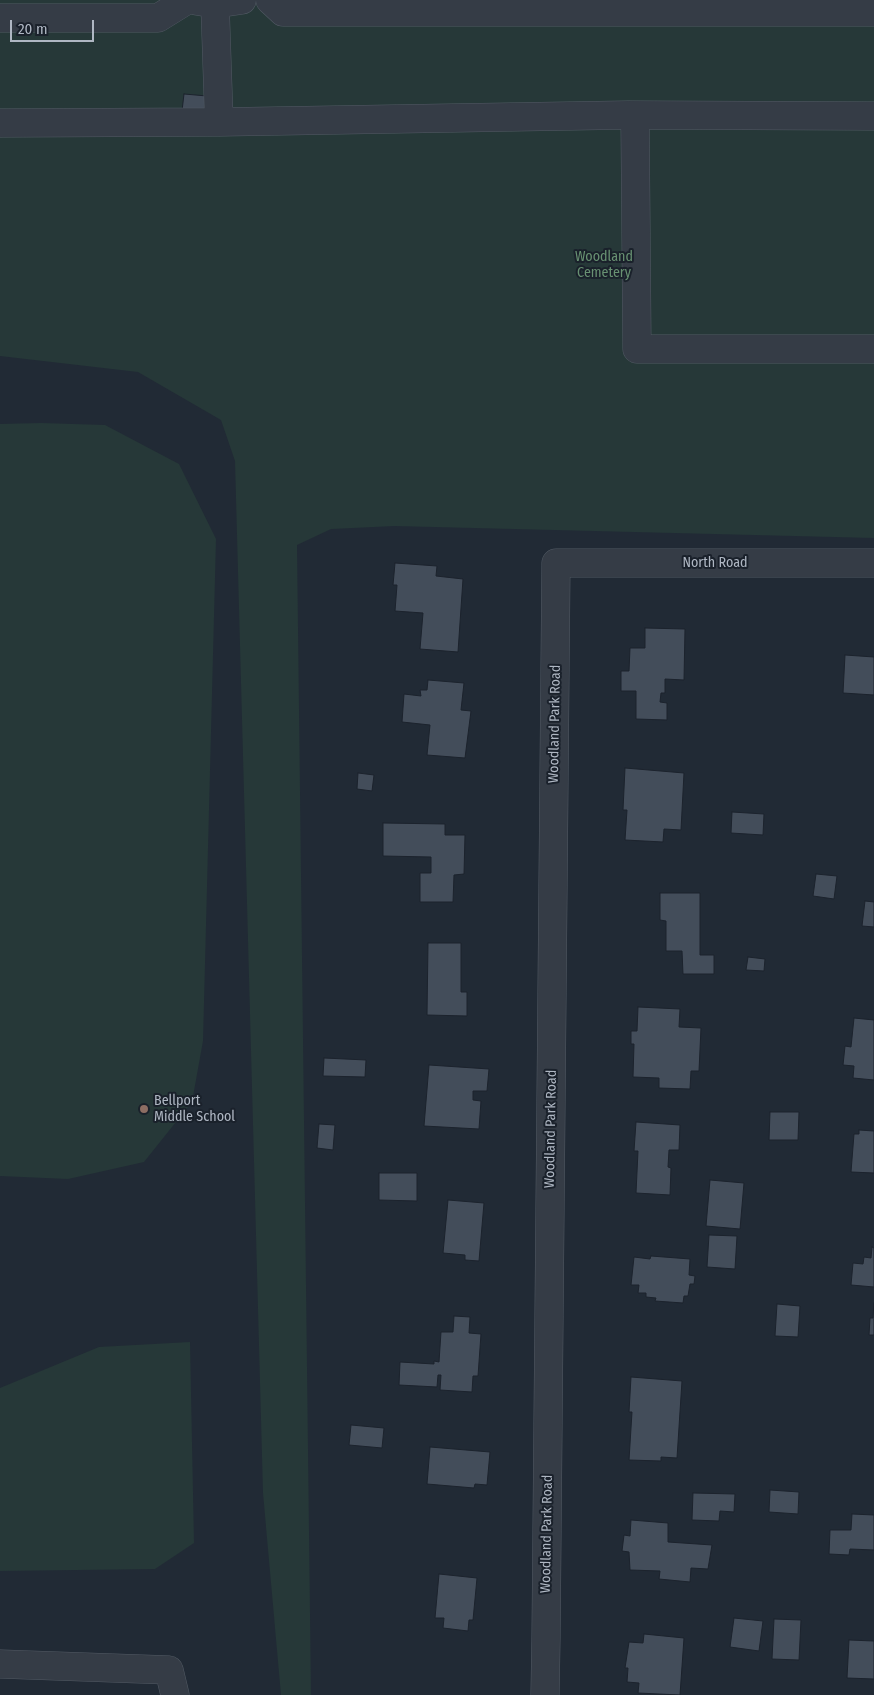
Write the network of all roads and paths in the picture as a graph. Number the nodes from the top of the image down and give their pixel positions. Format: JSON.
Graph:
{"nodes":[{"id":1,"x":187,"y":0,"type":"edge"},
{"id":2,"x":270,"y":0,"type":"edge"},
{"id":3,"x":217,"y":1,"type":"edge"},
{"id":4,"x":874,"y":12,"type":"edge"},
{"id":5,"x":0,"y":18,"type":"edge"},
{"id":6,"x":635,"y":116,"type":"junction"},
{"id":7,"x":874,"y":116,"type":"edge"},
{"id":8,"x":219,"y":122,"type":"junction"},
{"id":9,"x":0,"y":123,"type":"edge"},
{"id":10,"x":874,"y":349,"type":"edge"},
{"id":11,"x":556,"y":563,"type":"joint"},
{"id":12,"x":874,"y":563,"type":"edge"},
{"id":13,"x":0,"y":1664,"type":"edge"},
{"id":14,"x":175,"y":1695,"type":"edge"},
{"id":15,"x":545,"y":1695,"type":"edge"}],
"edges":[{"from":1,"to":5,"type":"street"},
{"from":2,"to":4,"type":"street"},
{"from":3,"to":8,"type":"street"},
{"from":6,"to":7,"type":"street"},
{"from":6,"to":8,"type":"street"},
{"from":6,"to":10,"type":"street"},
{"from":8,"to":9,"type":"street"},
{"from":11,"to":12,"type":"street","name":"North Road"},
{"from":11,"to":15,"type":"street","name":"Woodland Park Road"},
{"from":13,"to":14,"type":"street"}]}
